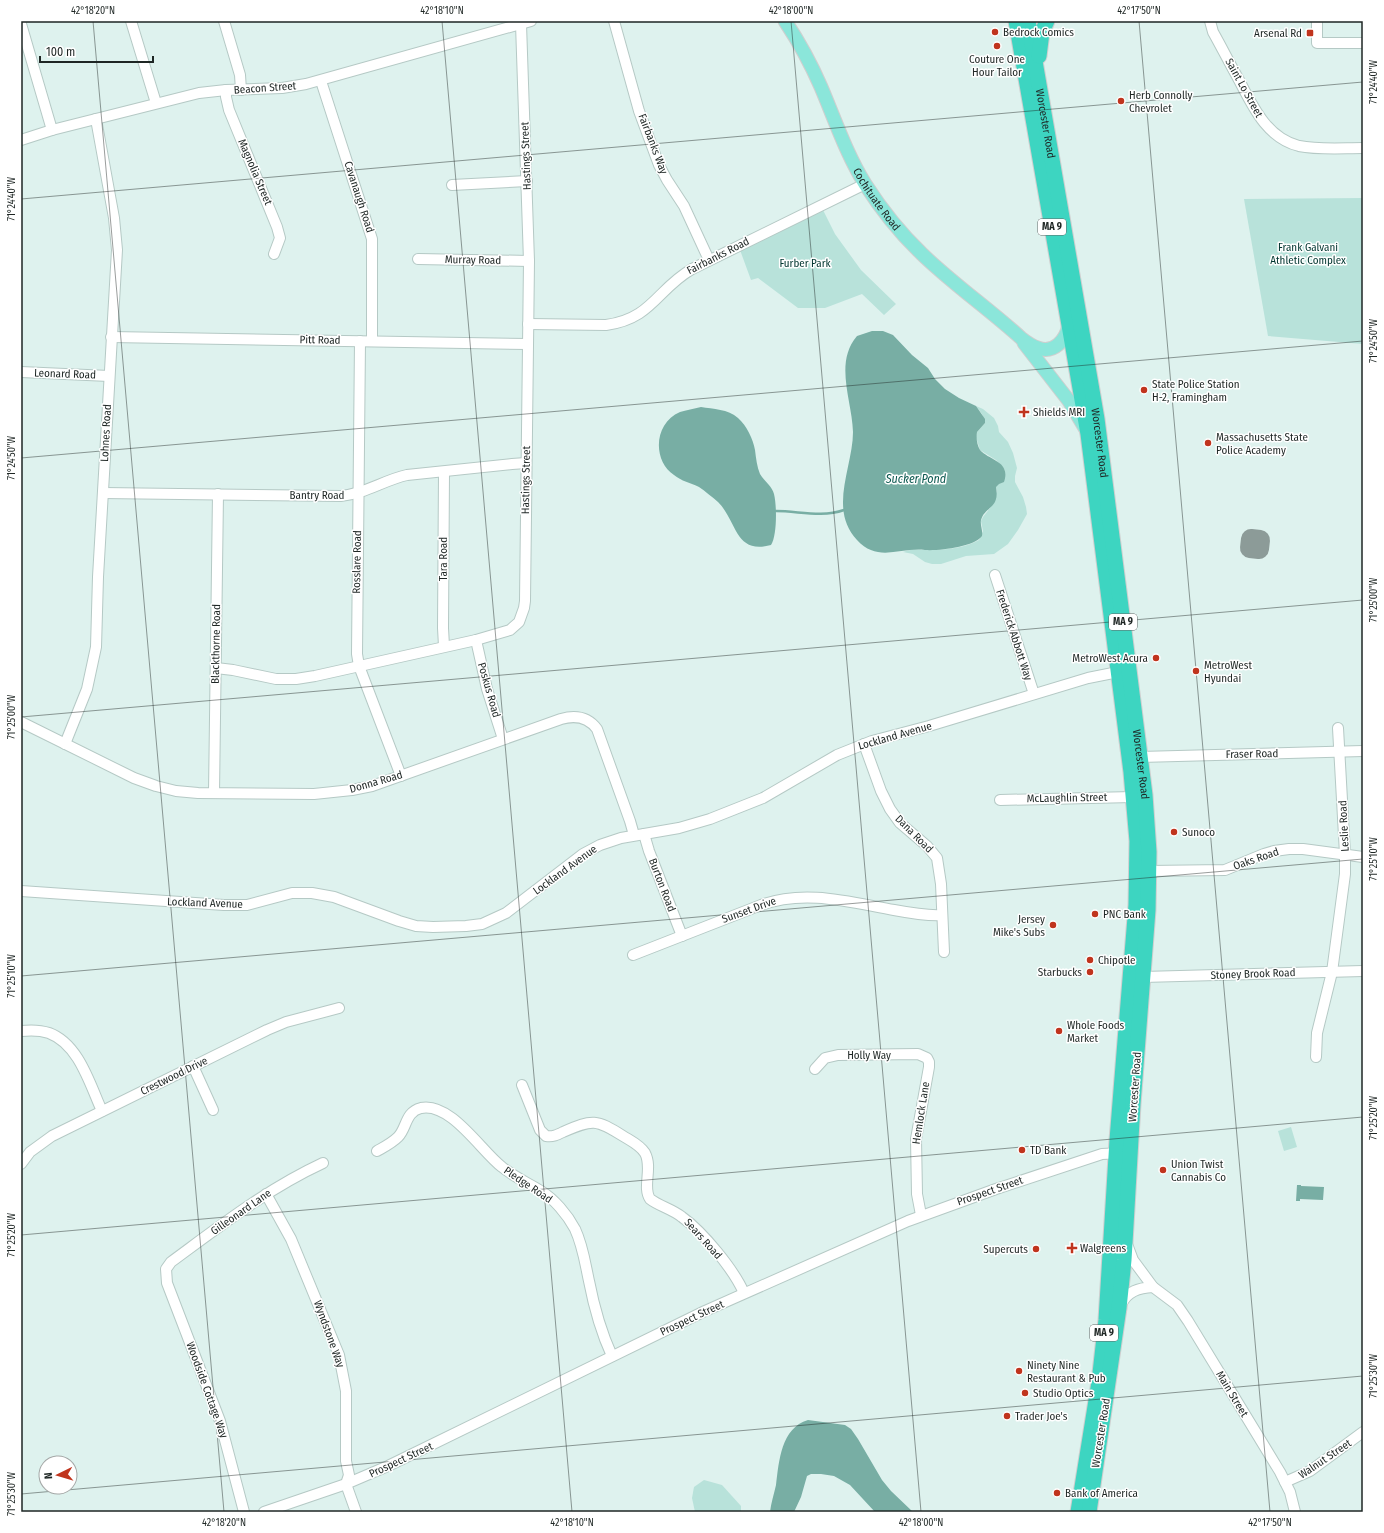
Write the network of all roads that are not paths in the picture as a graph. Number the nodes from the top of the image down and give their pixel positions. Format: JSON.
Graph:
{"nodes":[{"id":1,"x":131,"y":21,"type":"edge"},
{"id":2,"x":224,"y":21,"type":"edge"},
{"id":3,"x":614,"y":21,"type":"edge"},
{"id":4,"x":785,"y":21,"type":"edge"},
{"id":5,"x":1016,"y":21,"type":"edge"},
{"id":6,"x":1028,"y":21,"type":"edge"},
{"id":7,"x":1047,"y":21,"type":"edge"},
{"id":8,"x":1210,"y":21,"type":"edge"},
{"id":9,"x":1317,"y":21,"type":"edge"},
{"id":10,"x":528,"y":22,"type":"edge"},
{"id":11,"x":21,"y":24,"type":"edge"},
{"id":12,"x":1363,"y":43,"type":"edge"},
{"id":13,"x":321,"y":81,"type":"junction"},
{"id":14,"x":226,"y":90,"type":"junction"},
{"id":15,"x":241,"y":90,"type":"junction"},
{"id":16,"x":1041,"y":95,"type":"junction"},
{"id":17,"x":156,"y":103,"type":"junction"},
{"id":18,"x":96,"y":119,"type":"junction"},
{"id":19,"x":52,"y":130,"type":"junction"},
{"id":20,"x":21,"y":140,"type":"edge"},
{"id":21,"x":1363,"y":148,"type":"edge"},
{"id":22,"x":527,"y":181,"type":"junction"},
{"id":23,"x":865,"y":184,"type":"junction"},
{"id":24,"x":452,"y":185,"type":"dead end"},
{"id":25,"x":274,"y":254,"type":"dead end"},
{"id":26,"x":418,"y":259,"type":"dead end"},
{"id":27,"x":709,"y":260,"type":"junction"},
{"id":28,"x":529,"y":261,"type":"junction"},
{"id":29,"x":528,"y":324,"type":"junction"},
{"id":30,"x":1069,"y":325,"type":"junction"},
{"id":31,"x":112,"y":337,"type":"junction"},
{"id":32,"x":1021,"y":338,"type":"junction"},
{"id":33,"x":360,"y":341,"type":"junction"},
{"id":34,"x":372,"y":341,"type":"junction"},
{"id":35,"x":528,"y":344,"type":"junction"},
{"id":36,"x":21,"y":372,"type":"edge"},
{"id":37,"x":109,"y":376,"type":"junction"},
{"id":38,"x":1088,"y":434,"type":"junction"},
{"id":39,"x":526,"y":463,"type":"junction"},
{"id":40,"x":444,"y":472,"type":"junction"},
{"id":41,"x":103,"y":493,"type":"junction"},
{"id":42,"x":218,"y":494,"type":"junction"},
{"id":43,"x":358,"y":494,"type":"junction"},
{"id":44,"x":995,"y":575,"type":"dead end"},
{"id":45,"x":476,"y":640,"type":"junction"},
{"id":46,"x":444,"y":646,"type":"junction"},
{"id":47,"x":359,"y":666,"type":"junction"},
{"id":48,"x":216,"y":668,"type":"junction"},
{"id":49,"x":1118,"y":672,"type":"junction"},
{"id":50,"x":1034,"y":694,"type":"junction"},
{"id":51,"x":21,"y":722,"type":"edge"},
{"id":52,"x":1338,"y":728,"type":"dead end"},
{"id":53,"x":504,"y":739,"type":"junction"},
{"id":54,"x":65,"y":744,"type":"junction"},
{"id":55,"x":864,"y":744,"type":"junction"},
{"id":56,"x":1363,"y":751,"type":"edge"},
{"id":57,"x":1340,"y":752,"type":"junction"},
{"id":58,"x":1140,"y":757,"type":"junction"},
{"id":59,"x":400,"y":776,"type":"junction"},
{"id":60,"x":214,"y":793,"type":"junction"},
{"id":61,"x":1134,"y":798,"type":"junction"},
{"id":62,"x":1000,"y":800,"type":"dead end"},
{"id":63,"x":644,"y":834,"type":"junction"},
{"id":64,"x":634,"y":835,"type":"junction"},
{"id":65,"x":1346,"y":854,"type":"junction"},
{"id":66,"x":1363,"y":857,"type":"edge"},
{"id":67,"x":1149,"y":871,"type":"junction"},
{"id":68,"x":21,"y":891,"type":"edge"},
{"id":69,"x":942,"y":915,"type":"junction"},
{"id":70,"x":682,"y":936,"type":"junction"},
{"id":71,"x":944,"y":952,"type":"dead end"},
{"id":72,"x":633,"y":955,"type":"dead end"},
{"id":73,"x":1363,"y":971,"type":"edge"},
{"id":74,"x":1332,"y":972,"type":"junction"},
{"id":75,"x":1143,"y":977,"type":"junction"},
{"id":76,"x":339,"y":1008,"type":"dead end"},
{"id":77,"x":21,"y":1031,"type":"edge"},
{"id":78,"x":1316,"y":1057,"type":"dead end"},
{"id":79,"x":927,"y":1058,"type":"joint"},
{"id":80,"x":193,"y":1066,"type":"junction"},
{"id":81,"x":815,"y":1069,"type":"dead end"},
{"id":82,"x":522,"y":1085,"type":"dead end"},
{"id":83,"x":213,"y":1110,"type":"dead end"},
{"id":84,"x":102,"y":1111,"type":"junction"},
{"id":85,"x":377,"y":1151,"type":"dead end"},
{"id":86,"x":1124,"y":1154,"type":"junction"},
{"id":87,"x":323,"y":1163,"type":"dead end"},
{"id":88,"x":21,"y":1164,"type":"edge"},
{"id":89,"x":266,"y":1194,"type":"junction"},
{"id":90,"x":921,"y":1216,"type":"junction"},
{"id":91,"x":1126,"y":1237,"type":"junction"},
{"id":92,"x":166,"y":1269,"type":"joint"},
{"id":93,"x":1153,"y":1287,"type":"junction"},
{"id":94,"x":744,"y":1293,"type":"junction"},
{"id":95,"x":1119,"y":1308,"type":"junction"},
{"id":96,"x":612,"y":1356,"type":"junction"},
{"id":97,"x":1363,"y":1432,"type":"edge"},
{"id":98,"x":1285,"y":1482,"type":"junction"},
{"id":99,"x":346,"y":1484,"type":"junction"},
{"id":100,"x":244,"y":1512,"type":"edge"},
{"id":101,"x":264,"y":1512,"type":"edge"},
{"id":102,"x":356,"y":1512,"type":"edge"},
{"id":103,"x":1078,"y":1512,"type":"edge"},
{"id":104,"x":1089,"y":1512,"type":"edge"},
{"id":105,"x":1295,"y":1512,"type":"edge"}],
"edges":[{"from":1,"to":17,"type":"street"},
{"from":2,"to":15,"type":"street"},
{"from":3,"to":27,"type":"street","name":"Fairbanks Way"},
{"from":4,"to":23,"type":"main road","name":"Cochituate Road"},
{"from":5,"to":30,"type":"highway","name":"Worcester Road","number":"MA 9"},
{"from":6,"to":16,"type":"highway","name":"Worcester Road","number":"MA 9"},
{"from":7,"to":16,"type":"highway"},
{"from":8,"to":21,"type":"street","name":"Saint Lo Street"},
{"from":9,"to":12,"type":"street"},
{"from":10,"to":13,"type":"street","name":"Beacon Street"},
{"from":10,"to":22,"type":"street","name":"Hastings Street"},
{"from":11,"to":19,"type":"street"},
{"from":13,"to":15,"type":"street","name":"Beacon Street"},
{"from":13,"to":34,"type":"street","name":"Cavanaugh Road"},
{"from":14,"to":15,"type":"street","name":"Beacon Street"},
{"from":14,"to":17,"type":"street","name":"Beacon Street"},
{"from":14,"to":25,"type":"street","name":"Magnolia Street"},
{"from":16,"to":58,"type":"highway","name":"Worcester Road","number":"MA 9"},
{"from":17,"to":18,"type":"street","name":"Beacon Street"},
{"from":18,"to":19,"type":"street","name":"Beacon Street"},
{"from":18,"to":31,"type":"street","name":"Lohnes Road"},
{"from":19,"to":20,"type":"street","name":"Beacon Street"},
{"from":22,"to":24,"type":"street"},
{"from":22,"to":28,"type":"street","name":"Hastings Street"},
{"from":23,"to":27,"type":"street","name":"Fairbanks Road"},
{"from":23,"to":32,"type":"main road","name":"Cochituate Road"},
{"from":26,"to":28,"type":"street","name":"Murray Road"},
{"from":27,"to":29,"type":"street","name":"Fairbanks Road"},
{"from":28,"to":29,"type":"street","name":"Hastings Street"},
{"from":29,"to":35,"type":"street","name":"Hastings Street"},
{"from":30,"to":32,"type":"main road","name":"Cochituate Road"},
{"from":30,"to":38,"type":"highway","name":"Worcester Road","number":"MA 9"},
{"from":31,"to":33,"type":"street","name":"Pitt Road"},
{"from":31,"to":37,"type":"street","name":"Lohnes Road"},
{"from":32,"to":38,"type":"main road","name":"Cochituate Road"},
{"from":33,"to":34,"type":"street","name":"Pitt Road"},
{"from":33,"to":43,"type":"street","name":"Rosslare Road"},
{"from":34,"to":35,"type":"street","name":"Pitt Road"},
{"from":35,"to":39,"type":"street","name":"Hastings Street"},
{"from":36,"to":37,"type":"street","name":"Leonard Road"},
{"from":37,"to":41,"type":"street","name":"Lohnes Road"},
{"from":38,"to":49,"type":"highway","name":"Worcester Road","number":"MA 9"},
{"from":39,"to":40,"type":"street","name":"Bantry Road"},
{"from":39,"to":45,"type":"street","name":"Hastings Street"},
{"from":40,"to":43,"type":"street","name":"Bantry Road"},
{"from":40,"to":46,"type":"street","name":"Tara Road"},
{"from":41,"to":42,"type":"street","name":"Bantry Road"},
{"from":41,"to":54,"type":"street","name":"Lohnes Road"},
{"from":42,"to":43,"type":"street","name":"Bantry Road"},
{"from":42,"to":48,"type":"street","name":"Blackthorne Road"},
{"from":43,"to":47,"type":"street","name":"Rosslare Road"},
{"from":44,"to":50,"type":"street","name":"Frederick Abbott Way"},
{"from":45,"to":46,"type":"street","name":"Hastings Street"},
{"from":45,"to":53,"type":"street","name":"Poskus Road"},
{"from":46,"to":47,"type":"street","name":"Hastings Street"},
{"from":47,"to":48,"type":"street","name":"Hastings Street"},
{"from":47,"to":59,"type":"street","name":"Rosslare Road"},
{"from":48,"to":60,"type":"street","name":"Blackthorne Road"},
{"from":49,"to":50,"type":"street","name":"Lockland Avenue"},
{"from":49,"to":61,"type":"highway","name":"Worcester Road","number":"MA 9"},
{"from":50,"to":55,"type":"street","name":"Lockland Avenue"},
{"from":51,"to":54,"type":"street","name":"Donna Road"},
{"from":52,"to":57,"type":"street","name":"Leslie Road"},
{"from":53,"to":59,"type":"street","name":"Donna Road"},
{"from":53,"to":64,"type":"street","name":"Donna Road"},
{"from":54,"to":60,"type":"street","name":"Donna Road"},
{"from":55,"to":63,"type":"street","name":"Lockland Avenue"},
{"from":55,"to":69,"type":"street","name":"Dana Road"},
{"from":56,"to":57,"type":"street","name":"Fraser Road"},
{"from":57,"to":58,"type":"street","name":"Fraser Road"},
{"from":57,"to":65,"type":"street","name":"Leslie Road"},
{"from":58,"to":67,"type":"highway","name":"Worcester Road","number":"MA 9"},
{"from":59,"to":60,"type":"street","name":"Donna Road"},
{"from":61,"to":62,"type":"street","name":"McLaughlin Street"},
{"from":61,"to":86,"type":"highway","name":"Worcester Road","number":"MA 9"},
{"from":63,"to":64,"type":"street","name":"Lockland Avenue"},
{"from":63,"to":70,"type":"street","name":"Burton Road"},
{"from":64,"to":68,"type":"street","name":"Lockland Avenue"},
{"from":65,"to":66,"type":"street","name":"Oaks Road"},
{"from":65,"to":67,"type":"street","name":"Oaks Road"},
{"from":65,"to":74,"type":"street","name":"Leslie Road"},
{"from":67,"to":75,"type":"highway","name":"Worcester Road","number":"MA 9"},
{"from":69,"to":70,"type":"street","name":"Sunset Drive"},
{"from":69,"to":71,"type":"street","name":"Dana Road"},
{"from":70,"to":72,"type":"street","name":"Sunset Drive"},
{"from":73,"to":74,"type":"street","name":"Stoney Brook Road"},
{"from":74,"to":75,"type":"street","name":"Stoney Brook Road"},
{"from":74,"to":78,"type":"street","name":"Leslie Road"},
{"from":75,"to":86,"type":"highway","name":"Worcester Road","number":"MA 9"},
{"from":76,"to":80,"type":"street","name":"Crestwood Drive"},
{"from":77,"to":84,"type":"street"},
{"from":79,"to":81,"type":"street","name":"Holly Way"},
{"from":79,"to":90,"type":"street","name":"Hemlock Lane"},
{"from":80,"to":83,"type":"street"},
{"from":80,"to":84,"type":"street","name":"Crestwood Drive"},
{"from":82,"to":94,"type":"street","name":"Sears Road"},
{"from":84,"to":88,"type":"street","name":"Crestwood Drive"},
{"from":85,"to":96,"type":"street","name":"Pledge Road"},
{"from":86,"to":90,"type":"street","name":"Prospect Street"},
{"from":86,"to":91,"type":"highway","name":"Worcester Road","number":"MA 9"},
{"from":86,"to":103,"type":"highway","name":"Worcester Road","number":"MA 9"},
{"from":87,"to":89,"type":"street","name":"Gilleonard Lane"},
{"from":89,"to":92,"type":"street","name":"Gilleonard Lane"},
{"from":89,"to":99,"type":"street","name":"Wyndstone Way"},
{"from":90,"to":94,"type":"street","name":"Prospect Street"},
{"from":91,"to":93,"type":"street","name":"Main Street"},
{"from":91,"to":95,"type":"highway","name":"Worcester Road","number":"MA 9"},
{"from":92,"to":100,"type":"street","name":"Woodside Cottage Way"},
{"from":93,"to":95,"type":"street"},
{"from":93,"to":98,"type":"street","name":"Main Street"},
{"from":94,"to":96,"type":"street","name":"Prospect Street"},
{"from":95,"to":104,"type":"highway","name":"Worcester Road","number":"MA 9"},
{"from":96,"to":99,"type":"street","name":"Prospect Street"},
{"from":97,"to":98,"type":"street","name":"Walnut Street"},
{"from":98,"to":105,"type":"street","name":"Main Street"},
{"from":99,"to":101,"type":"street","name":"Prospect Street"},
{"from":99,"to":102,"type":"street"}]}
